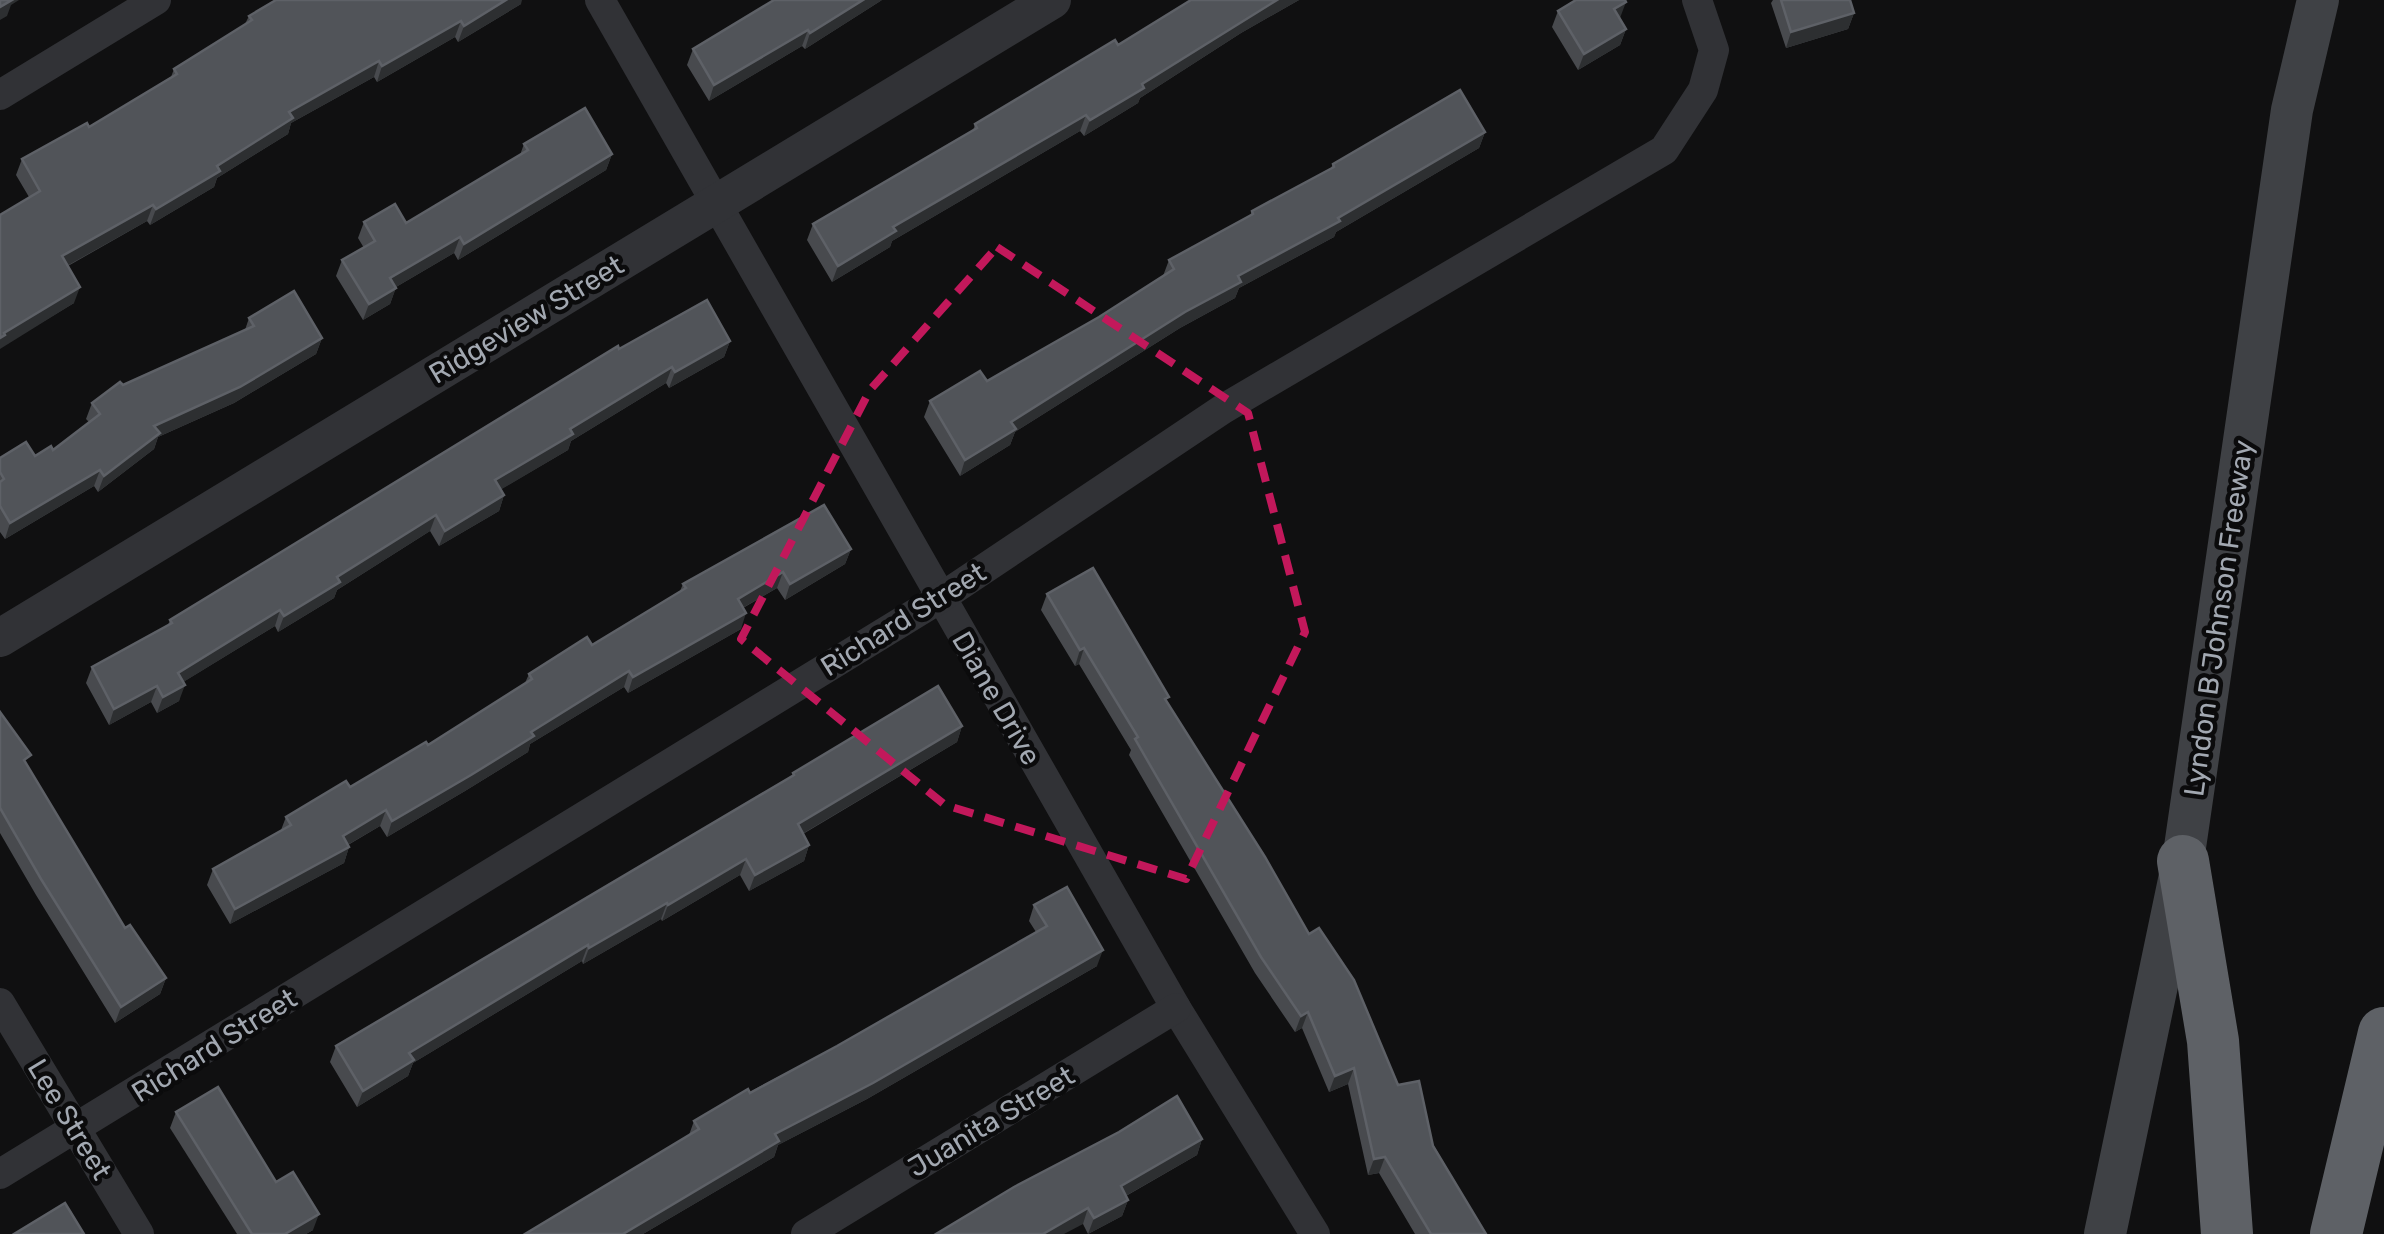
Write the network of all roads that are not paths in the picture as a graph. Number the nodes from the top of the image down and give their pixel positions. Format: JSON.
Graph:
{"nodes":[{"id":1,"x":156,"y":0,"type":"edge"},
{"id":2,"x":600,"y":0,"type":"edge"},
{"id":3,"x":1052,"y":0,"type":"edge"},
{"id":4,"x":1697,"y":0,"type":"edge"},
{"id":5,"x":2318,"y":0,"type":"edge"},
{"id":6,"x":0,"y":94,"type":"edge"},
{"id":7,"x":718,"y":203,"type":"junction"},
{"id":8,"x":939,"y":598,"type":"junction"},
{"id":9,"x":0,"y":638,"type":"edge"},
{"id":10,"x":2183,"y":861,"type":"junction"},
{"id":11,"x":0,"y":1003,"type":"edge"},
{"id":12,"x":1176,"y":1008,"type":"junction"},
{"id":13,"x":2384,"y":1033,"type":"edge"},
{"id":14,"x":76,"y":1130,"type":"junction"},
{"id":15,"x":0,"y":1174,"type":"edge"},
{"id":16,"x":139,"y":1234,"type":"edge"},
{"id":17,"x":806,"y":1234,"type":"edge"},
{"id":18,"x":1315,"y":1234,"type":"edge"},
{"id":19,"x":2105,"y":1234,"type":"edge"},
{"id":20,"x":2227,"y":1234,"type":"edge"},
{"id":21,"x":2336,"y":1234,"type":"edge"}],
"edges":[{"from":1,"to":6,"type":"street"},
{"from":2,"to":7,"type":"street","name":"Diane Drive"},
{"from":3,"to":7,"type":"street","name":"Ridgeview Street"},
{"from":4,"to":8,"type":"street","name":"Richard Street"},
{"from":5,"to":10,"type":"main road","name":"Lyndon B Johnson Freeway"},
{"from":7,"to":8,"type":"street","name":"Diane Drive"},
{"from":7,"to":9,"type":"street","name":"Ridgeview Street"},
{"from":8,"to":12,"type":"street","name":"Diane Drive"},
{"from":8,"to":14,"type":"street","name":"Richard Street"},
{"from":10,"to":19,"type":"main road","name":"Lyndon B Johnson Freeway"},
{"from":10,"to":20,"type":"highway"},
{"from":11,"to":14,"type":"street","name":"Lee Street"},
{"from":12,"to":17,"type":"street","name":"Juanita Street"},
{"from":12,"to":18,"type":"street","name":"Diane Drive"},
{"from":13,"to":21,"type":"highway"},
{"from":14,"to":15,"type":"street","name":"Richard Street"},
{"from":14,"to":16,"type":"street","name":"Lee Street"}]}
